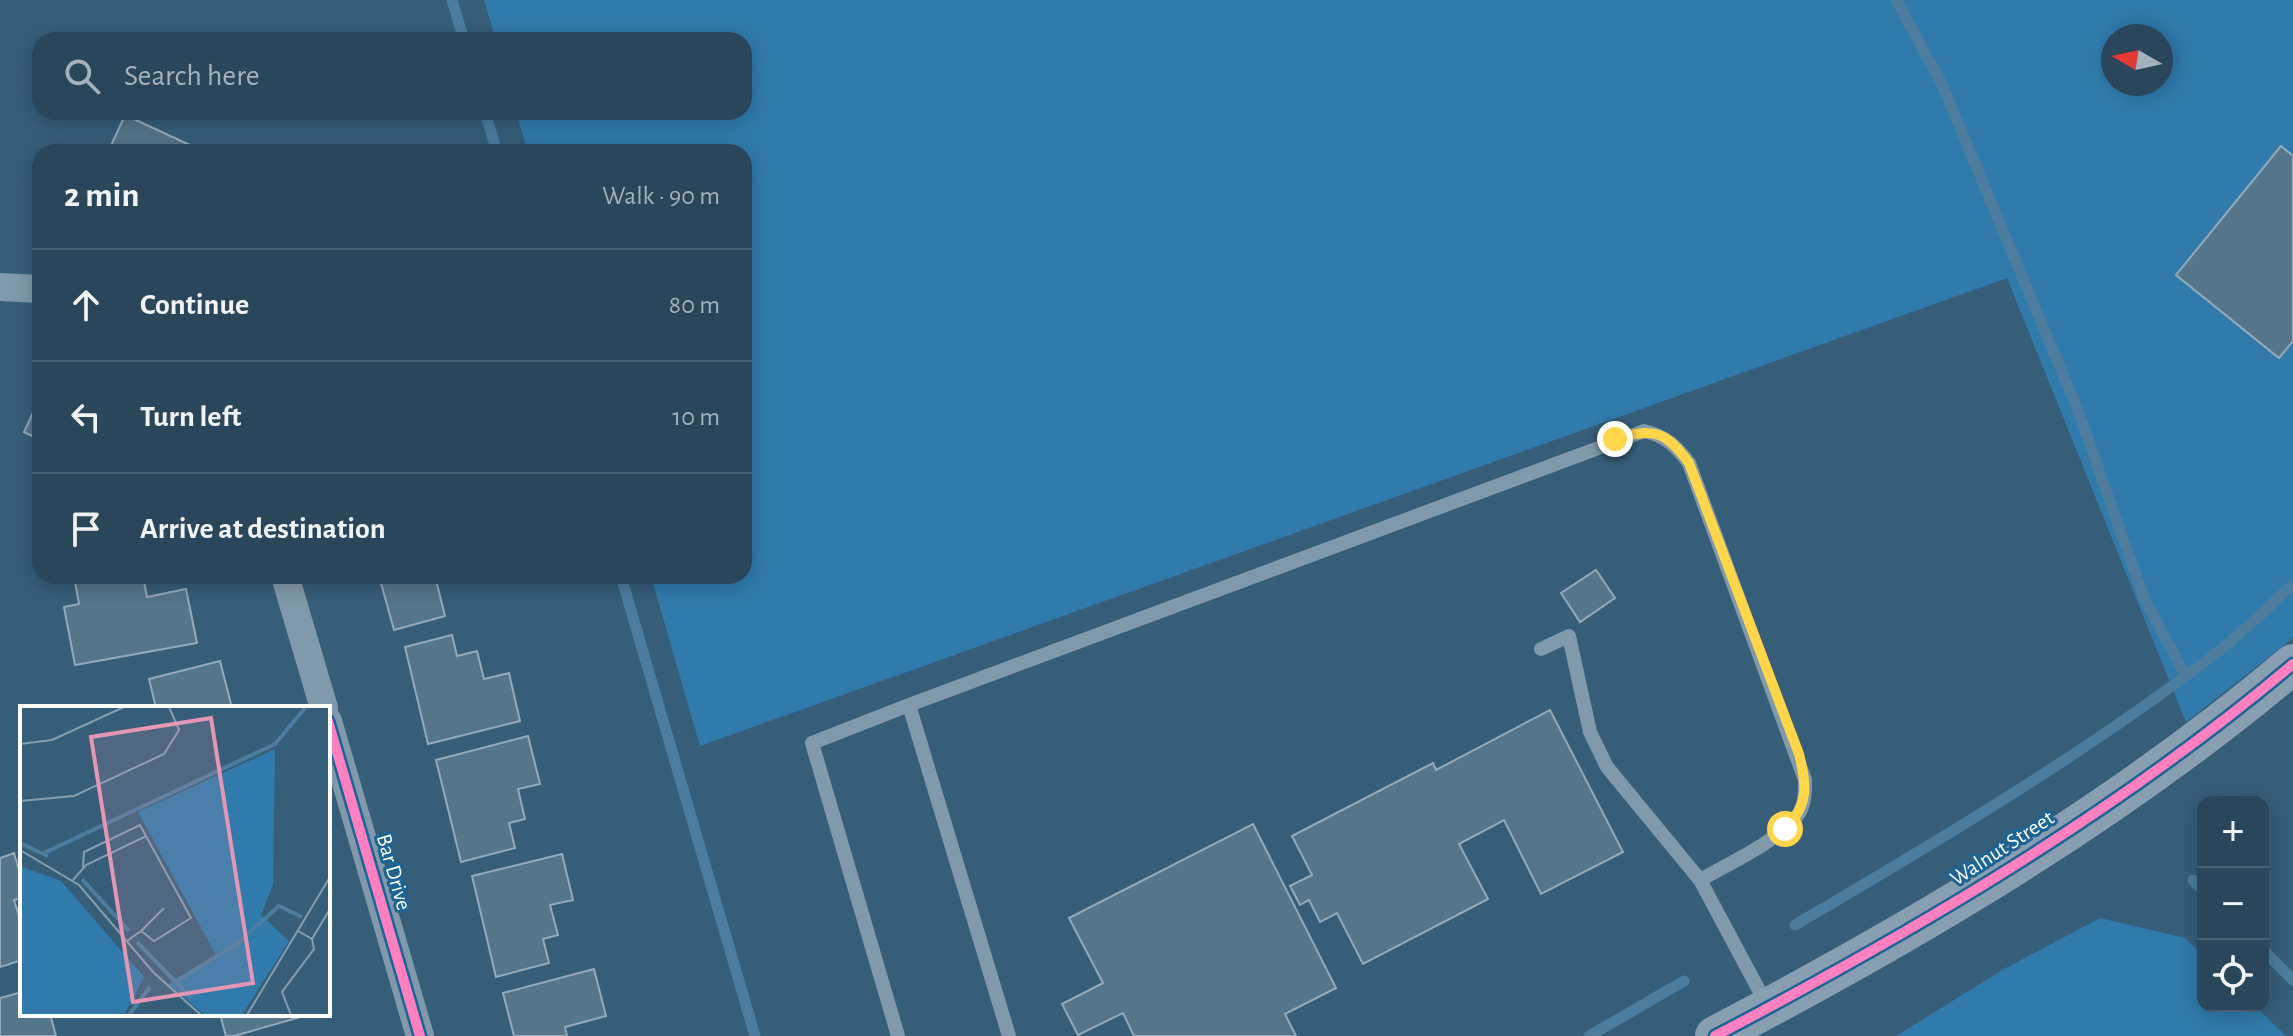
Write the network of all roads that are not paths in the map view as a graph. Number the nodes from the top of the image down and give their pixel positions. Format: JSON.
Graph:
{"nodes":[{"id":1,"x":0,"y":287,"type":"edge"},
{"id":2,"x":32,"y":289,"type":"edge"},
{"id":3,"x":287,"y":584,"type":"edge"},
{"id":4,"x":1541,"y":649,"type":"dead end"},
{"id":5,"x":2293,"y":664,"type":"edge"},
{"id":6,"x":909,"y":705,"type":"junction"},
{"id":7,"x":323,"y":706,"type":"edge"},
{"id":8,"x":330,"y":728,"type":"edge"},
{"id":9,"x":1700,"y":880,"type":"junction"},
{"id":10,"x":1768,"y":1008,"type":"junction"},
{"id":11,"x":420,"y":1036,"type":"edge"},
{"id":12,"x":898,"y":1036,"type":"edge"},
{"id":13,"x":1009,"y":1036,"type":"edge"},
{"id":14,"x":1715,"y":1036,"type":"edge"}],
"edges":[{"from":1,"to":2,"type":"street"},
{"from":3,"to":7,"type":"street"},
{"from":4,"to":9,"type":"lane"},
{"from":5,"to":10,"type":"street","name":"Walnut Street"},
{"from":6,"to":9,"type":"lane"},
{"from":6,"to":12,"type":"lane"},
{"from":6,"to":13,"type":"lane"},
{"from":8,"to":11,"type":"street","name":"Bar Drive"},
{"from":9,"to":10,"type":"lane"},
{"from":10,"to":14,"type":"street","name":"Walnut Street"}]}
